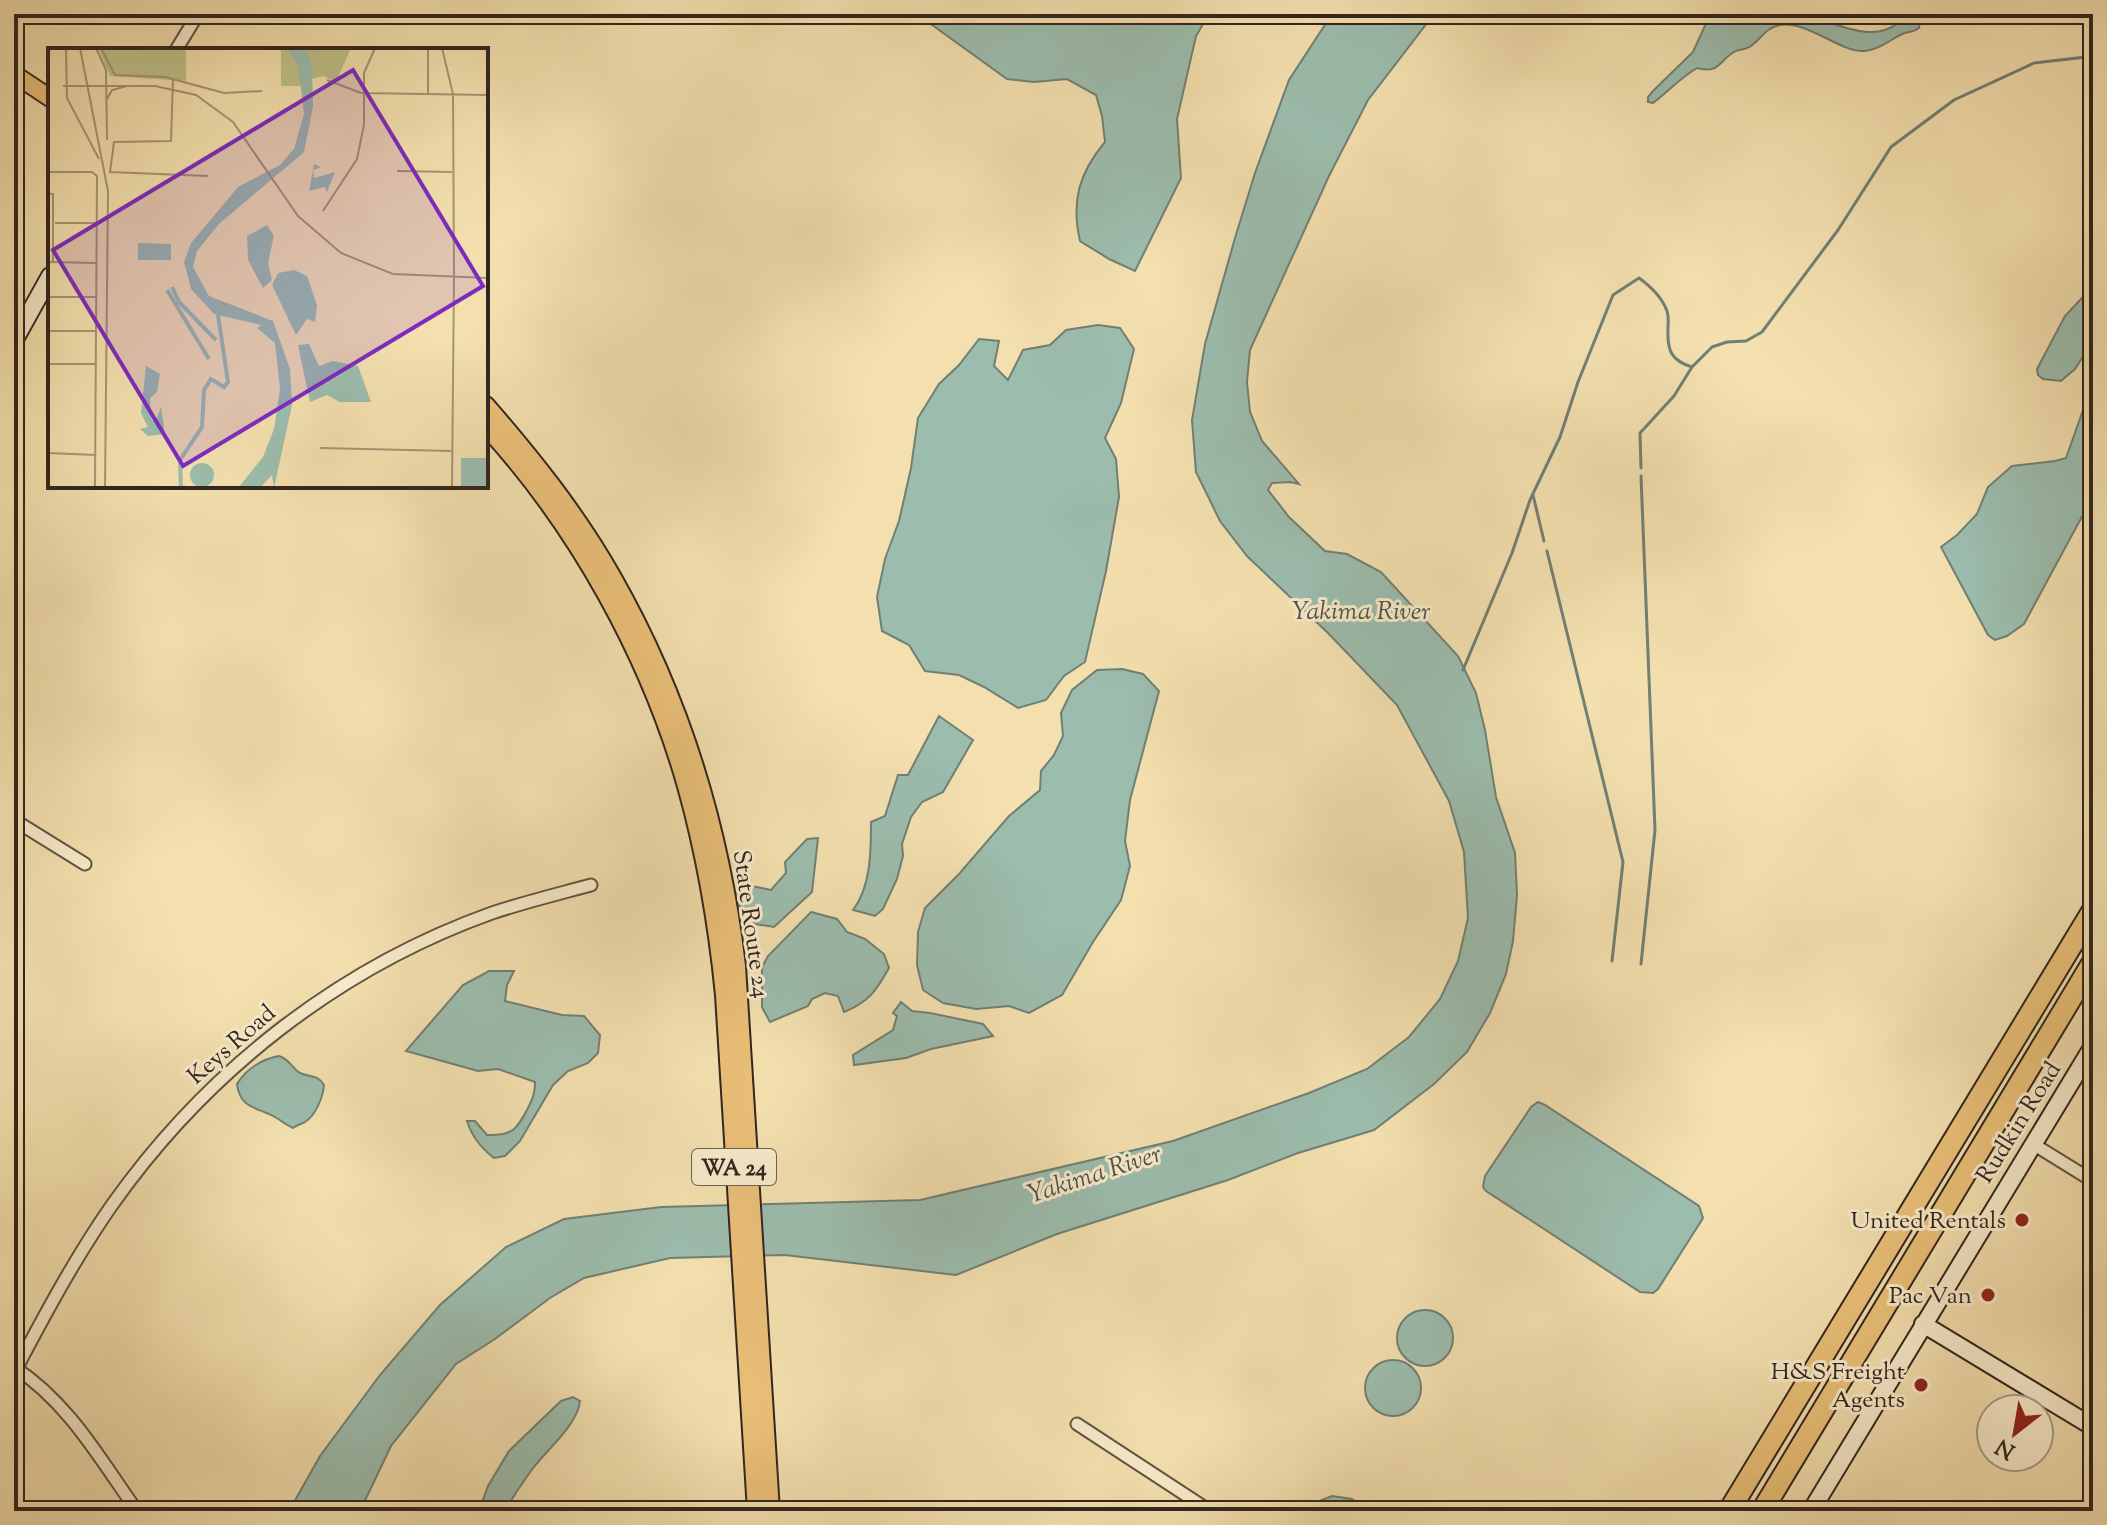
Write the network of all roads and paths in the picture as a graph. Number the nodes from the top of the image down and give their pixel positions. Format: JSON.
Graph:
{"nodes":[{"id":1,"x":198,"y":14,"type":"edge"},
{"id":2,"x":177,"y":48,"type":"edge"},
{"id":3,"x":14,"y":74,"type":"edge"},
{"id":4,"x":48,"y":97,"type":"edge"},
{"id":5,"x":48,"y":280,"type":"edge"},
{"id":6,"x":14,"y":341,"type":"edge"},
{"id":7,"x":488,"y":407,"type":"edge"},
{"id":8,"x":488,"y":429,"type":"edge"},
{"id":9,"x":14,"y":820,"type":"edge"},
{"id":10,"x":710,"y":849,"type":"junction"},
{"id":11,"x":85,"y":864,"type":"dead end"},
{"id":12,"x":591,"y":885,"type":"dead end"},
{"id":13,"x":2093,"y":910,"type":"edge"},
{"id":14,"x":2093,"y":962,"type":"edge"},
{"id":15,"x":2093,"y":1046,"type":"edge"},
{"id":16,"x":2033,"y":1144,"type":"junction"},
{"id":17,"x":2093,"y":1181,"type":"edge"},
{"id":18,"x":1923,"y":1324,"type":"junction"},
{"id":19,"x":15,"y":1369,"type":"edge"},
{"id":20,"x":1077,"y":1424,"type":"dead end"},
{"id":21,"x":2093,"y":1427,"type":"edge"},
{"id":22,"x":762,"y":1485,"type":"junction"},
{"id":23,"x":137,"y":1511,"type":"edge"},
{"id":24,"x":756,"y":1511,"type":"edge"},
{"id":25,"x":771,"y":1511,"type":"edge"},
{"id":26,"x":1210,"y":1511,"type":"edge"},
{"id":27,"x":1729,"y":1511,"type":"edge"},
{"id":28,"x":1762,"y":1511,"type":"edge"},
{"id":29,"x":1811,"y":1511,"type":"edge"}],
"edges":[{"from":1,"to":2,"type":"street"},
{"from":3,"to":4,"type":"main road"},
{"from":5,"to":6,"type":"street"},
{"from":7,"to":10,"type":"main road","name":"State Route 24","number":"WA 24"},
{"from":8,"to":10,"type":"main road","name":"State Route 24","number":"WA 24"},
{"from":9,"to":11,"type":"street"},
{"from":10,"to":22,"type":"main road","name":"State Route 24","number":"WA 24"},
{"from":12,"to":19,"type":"street","name":"Keys Road"},
{"from":13,"to":27,"type":"highway"},
{"from":14,"to":28,"type":"highway"},
{"from":15,"to":16,"type":"street","name":"Rudkin Road"},
{"from":16,"to":17,"type":"street"},
{"from":16,"to":18,"type":"street","name":"Rudkin Road"},
{"from":18,"to":21,"type":"street"},
{"from":18,"to":29,"type":"street","name":"Rudkin Road"},
{"from":19,"to":23,"type":"street"},
{"from":20,"to":26,"type":"street"},
{"from":22,"to":24,"type":"main road","name":"State Route 24","number":"WA 24"},
{"from":22,"to":25,"type":"main road","name":"State Route 24","number":"WA 24"}]}
